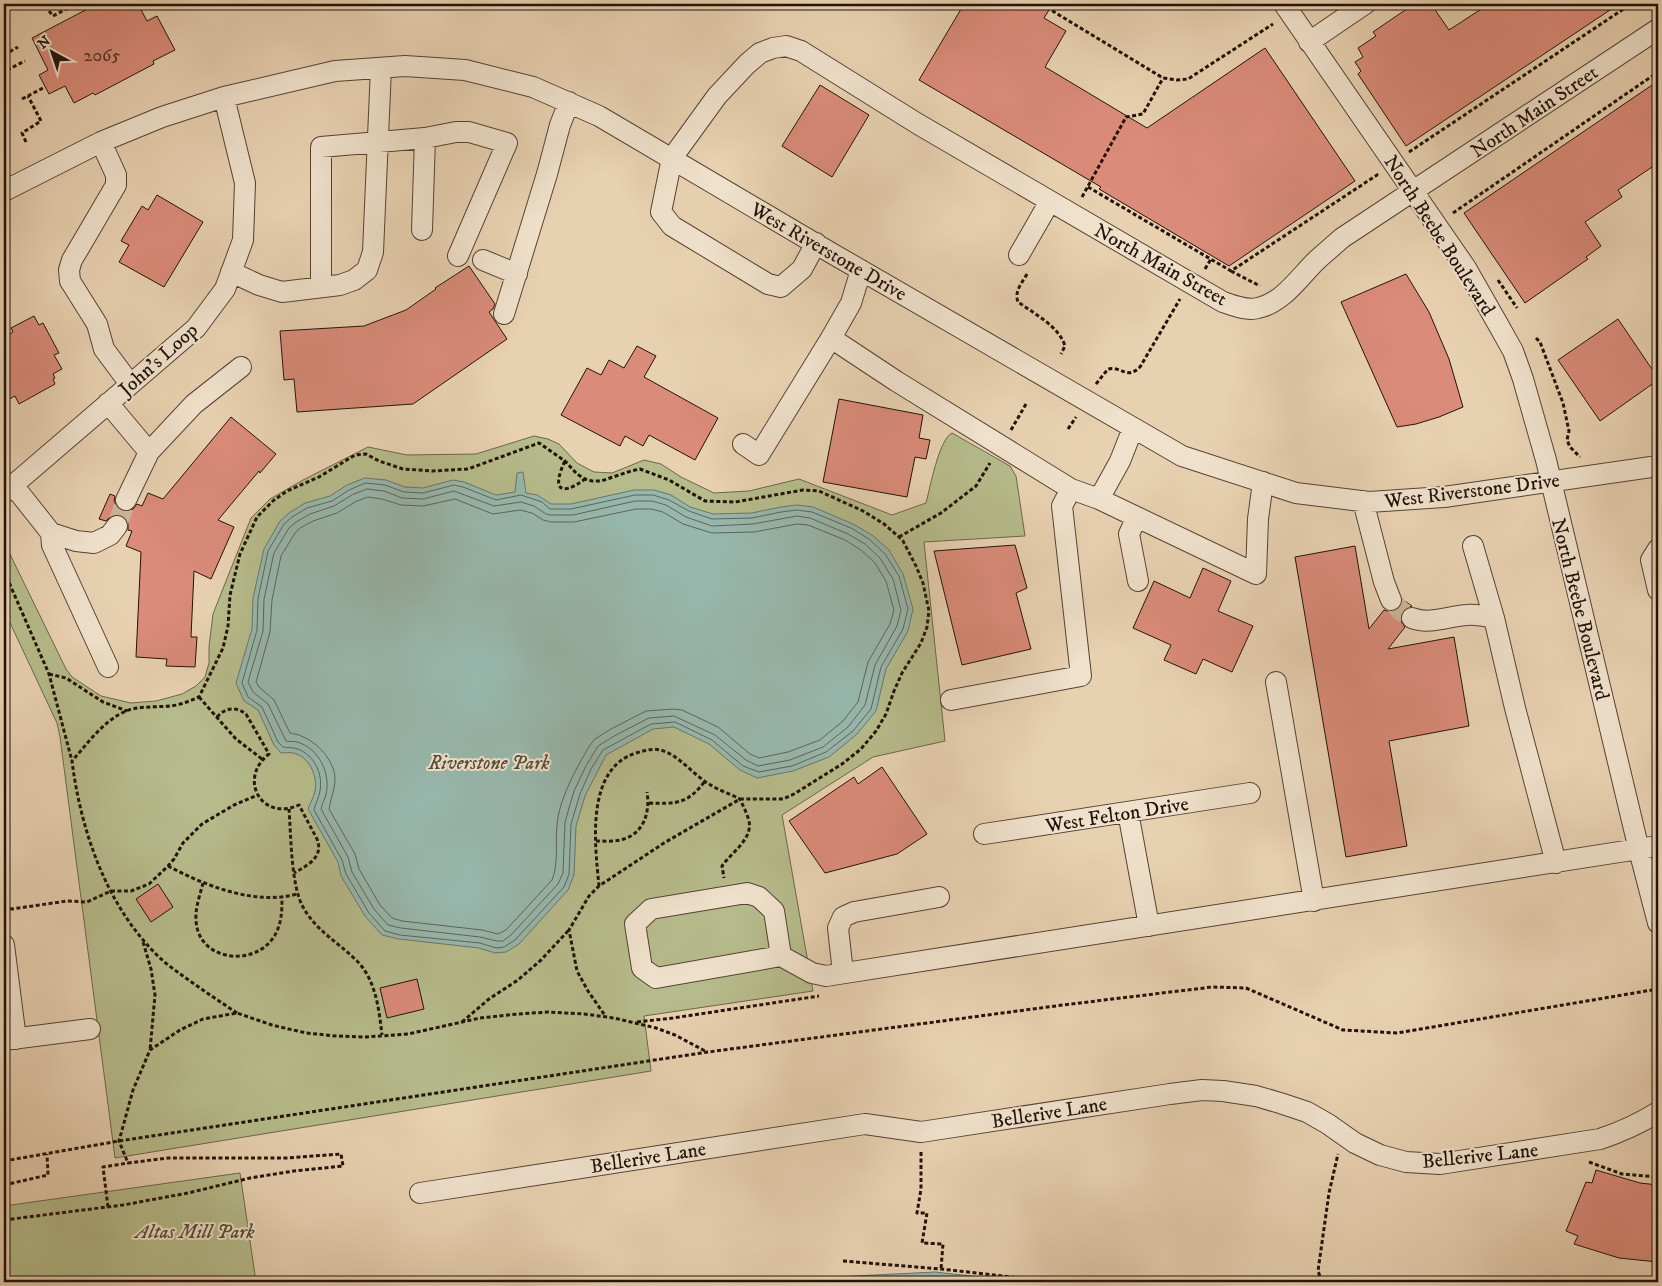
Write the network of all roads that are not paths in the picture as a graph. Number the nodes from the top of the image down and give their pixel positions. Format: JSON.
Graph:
{"nodes":[{"id":1,"x":1284,"y":4,"type":"edge"},
{"id":2,"x":1365,"y":4,"type":"edge"},
{"id":3,"x":1658,"y":29,"type":"edge"},
{"id":4,"x":1309,"y":42,"type":"junction"},
{"id":5,"x":381,"y":68,"type":"junction"},
{"id":6,"x":224,"y":97,"type":"junction"},
{"id":7,"x":569,"y":102,"type":"junction"},
{"id":8,"x":425,"y":138,"type":"junction"},
{"id":9,"x":378,"y":141,"type":"junction"},
{"id":10,"x":101,"y":142,"type":"junction"},
{"id":11,"x":672,"y":158,"type":"junction"},
{"id":12,"x":4,"y":191,"type":"edge"},
{"id":13,"x":1413,"y":192,"type":"junction"},
{"id":14,"x":1050,"y":202,"type":"junction"},
{"id":15,"x":422,"y":230,"type":"dead end"},
{"id":16,"x":816,"y":243,"type":"junction"},
{"id":17,"x":1019,"y":255,"type":"dead end"},
{"id":18,"x":458,"y":256,"type":"dead end"},
{"id":19,"x":483,"y":260,"type":"dead end"},
{"id":20,"x":861,"y":270,"type":"junction"},
{"id":21,"x":231,"y":272,"type":"junction"},
{"id":22,"x":516,"y":274,"type":"junction"},
{"id":23,"x":321,"y":286,"type":"junction"},
{"id":24,"x":504,"y":314,"type":"dead end"},
{"id":25,"x":831,"y":338,"type":"junction"},
{"id":26,"x":241,"y":367,"type":"dead end"},
{"id":27,"x":130,"y":384,"type":"junction"},
{"id":28,"x":108,"y":403,"type":"junction"},
{"id":29,"x":1133,"y":428,"type":"junction"},
{"id":30,"x":743,"y":444,"type":"dead end"},
{"id":31,"x":149,"y":452,"type":"junction"},
{"id":32,"x":1658,"y":466,"type":"edge"},
{"id":33,"x":1550,"y":481,"type":"junction"},
{"id":34,"x":1263,"y":482,"type":"junction"},
{"id":35,"x":7,"y":489,"type":"edge"},
{"id":36,"x":1071,"y":489,"type":"junction"},
{"id":37,"x":1099,"y":499,"type":"junction"},
{"id":38,"x":126,"y":500,"type":"tunnel mouth"},
{"id":39,"x":1363,"y":501,"type":"junction"},
{"id":40,"x":1137,"y":517,"type":"junction"},
{"id":41,"x":117,"y":526,"type":"tunnel mouth"},
{"id":42,"x":51,"y":533,"type":"junction"},
{"id":43,"x":1473,"y":546,"type":"dead end"},
{"id":44,"x":1658,"y":549,"type":"edge"},
{"id":45,"x":1138,"y":581,"type":"dead end"},
{"id":46,"x":1658,"y":590,"type":"edge"},
{"id":47,"x":1391,"y":600,"type":"tunnel mouth"},
{"id":48,"x":1412,"y":618,"type":"tunnel mouth"},
{"id":49,"x":1494,"y":618,"type":"junction"},
{"id":50,"x":108,"y":667,"type":"dead end"},
{"id":51,"x":1276,"y":682,"type":"dead end"},
{"id":52,"x":951,"y":700,"type":"dead end"},
{"id":53,"x":1250,"y":793,"type":"dead end"},
{"id":54,"x":1128,"y":812,"type":"junction"},
{"id":55,"x":984,"y":834,"type":"dead end"},
{"id":56,"x":1649,"y":848,"type":"edge"},
{"id":57,"x":1556,"y":863,"type":"junction"},
{"id":58,"x":939,"y":897,"type":"dead end"},
{"id":59,"x":1655,"y":900,"type":"edge"},
{"id":60,"x":1314,"y":901,"type":"junction"},
{"id":61,"x":1658,"y":923,"type":"edge"},
{"id":62,"x":1149,"y":926,"type":"junction"},
{"id":63,"x":4,"y":945,"type":"edge"},
{"id":64,"x":781,"y":956,"type":"junction"},
{"id":65,"x":843,"y":973,"type":"junction"},
{"id":66,"x":90,"y":1029,"type":"dead end"},
{"id":67,"x":10,"y":1040,"type":"edge"},
{"id":68,"x":1658,"y":1112,"type":"edge"},
{"id":69,"x":420,"y":1192,"type":"dead end"}],
"edges":[{"from":1,"to":4,"type":"street","name":"North Beebe Boulevard"},
{"from":2,"to":4,"type":"street"},
{"from":3,"to":13,"type":"street","name":"North Main Street"},
{"from":4,"to":13,"type":"street","name":"North Beebe Boulevard"},
{"from":5,"to":6,"type":"street","name":"West Riverstone Drive"},
{"from":5,"to":7,"type":"street","name":"West Riverstone Drive"},
{"from":5,"to":9,"type":"street"},
{"from":6,"to":10,"type":"street","name":"West Riverstone Drive"},
{"from":6,"to":21,"type":"street","name":"John's Loop"},
{"from":7,"to":11,"type":"street","name":"West Riverstone Drive"},
{"from":7,"to":22,"type":"street"},
{"from":8,"to":9,"type":"street"},
{"from":8,"to":15,"type":"street"},
{"from":8,"to":18,"type":"street"},
{"from":9,"to":23,"type":"street"},
{"from":9,"to":23,"type":"street"},
{"from":10,"to":12,"type":"street","name":"West Riverstone Drive"},
{"from":10,"to":27,"type":"street"},
{"from":11,"to":14,"type":"street","name":"North Main Street"},
{"from":11,"to":16,"type":"street","name":"West Riverstone Drive"},
{"from":11,"to":16,"type":"street"},
{"from":13,"to":14,"type":"street","name":"North Main Street"},
{"from":13,"to":33,"type":"street","name":"North Beebe Boulevard"},
{"from":14,"to":17,"type":"street"},
{"from":16,"to":20,"type":"street","name":"West Riverstone Drive"},
{"from":19,"to":22,"type":"street"},
{"from":20,"to":25,"type":"street"},
{"from":20,"to":29,"type":"street","name":"West Riverstone Drive"},
{"from":21,"to":23,"type":"street"},
{"from":21,"to":27,"type":"street","name":"John's Loop"},
{"from":22,"to":24,"type":"street"},
{"from":25,"to":30,"type":"street"},
{"from":25,"to":36,"type":"street"},
{"from":26,"to":31,"type":"street"},
{"from":27,"to":28,"type":"street","name":"John's Loop"},
{"from":28,"to":31,"type":"street"},
{"from":28,"to":35,"type":"street","name":"John's Loop"},
{"from":29,"to":34,"type":"street","name":"West Riverstone Drive"},
{"from":29,"to":37,"type":"street"},
{"from":31,"to":38,"type":"street"},
{"from":32,"to":33,"type":"street","name":"West Riverstone Drive"},
{"from":33,"to":39,"type":"street","name":"West Riverstone Drive"},
{"from":33,"to":56,"type":"street","name":"North Beebe Boulevard"},
{"from":34,"to":39,"type":"street","name":"West Riverstone Drive"},
{"from":34,"to":40,"type":"street"},
{"from":35,"to":42,"type":"street"},
{"from":36,"to":37,"type":"street"},
{"from":36,"to":52,"type":"street"},
{"from":37,"to":40,"type":"street"},
{"from":39,"to":47,"type":"street"},
{"from":40,"to":45,"type":"street"},
{"from":41,"to":42,"type":"street"},
{"from":42,"to":50,"type":"street"},
{"from":43,"to":49,"type":"street"},
{"from":44,"to":46,"type":"street"},
{"from":48,"to":49,"type":"street"},
{"from":49,"to":57,"type":"street"},
{"from":51,"to":60,"type":"street"},
{"from":53,"to":54,"type":"street","name":"West Felton Drive"},
{"from":54,"to":55,"type":"street","name":"West Felton Drive"},
{"from":54,"to":62,"type":"street"},
{"from":56,"to":57,"type":"street"},
{"from":56,"to":59,"type":"street","name":"North Beebe Boulevard"},
{"from":57,"to":60,"type":"street"},
{"from":58,"to":65,"type":"street"},
{"from":59,"to":61,"type":"street","name":"North Beebe Boulevard"},
{"from":60,"to":62,"type":"street"},
{"from":62,"to":65,"type":"street"},
{"from":63,"to":67,"type":"street"},
{"from":64,"to":64,"type":"street"},
{"from":64,"to":65,"type":"street"},
{"from":66,"to":67,"type":"street"},
{"from":68,"to":69,"type":"street","name":"Bellerive Lane"}]}
